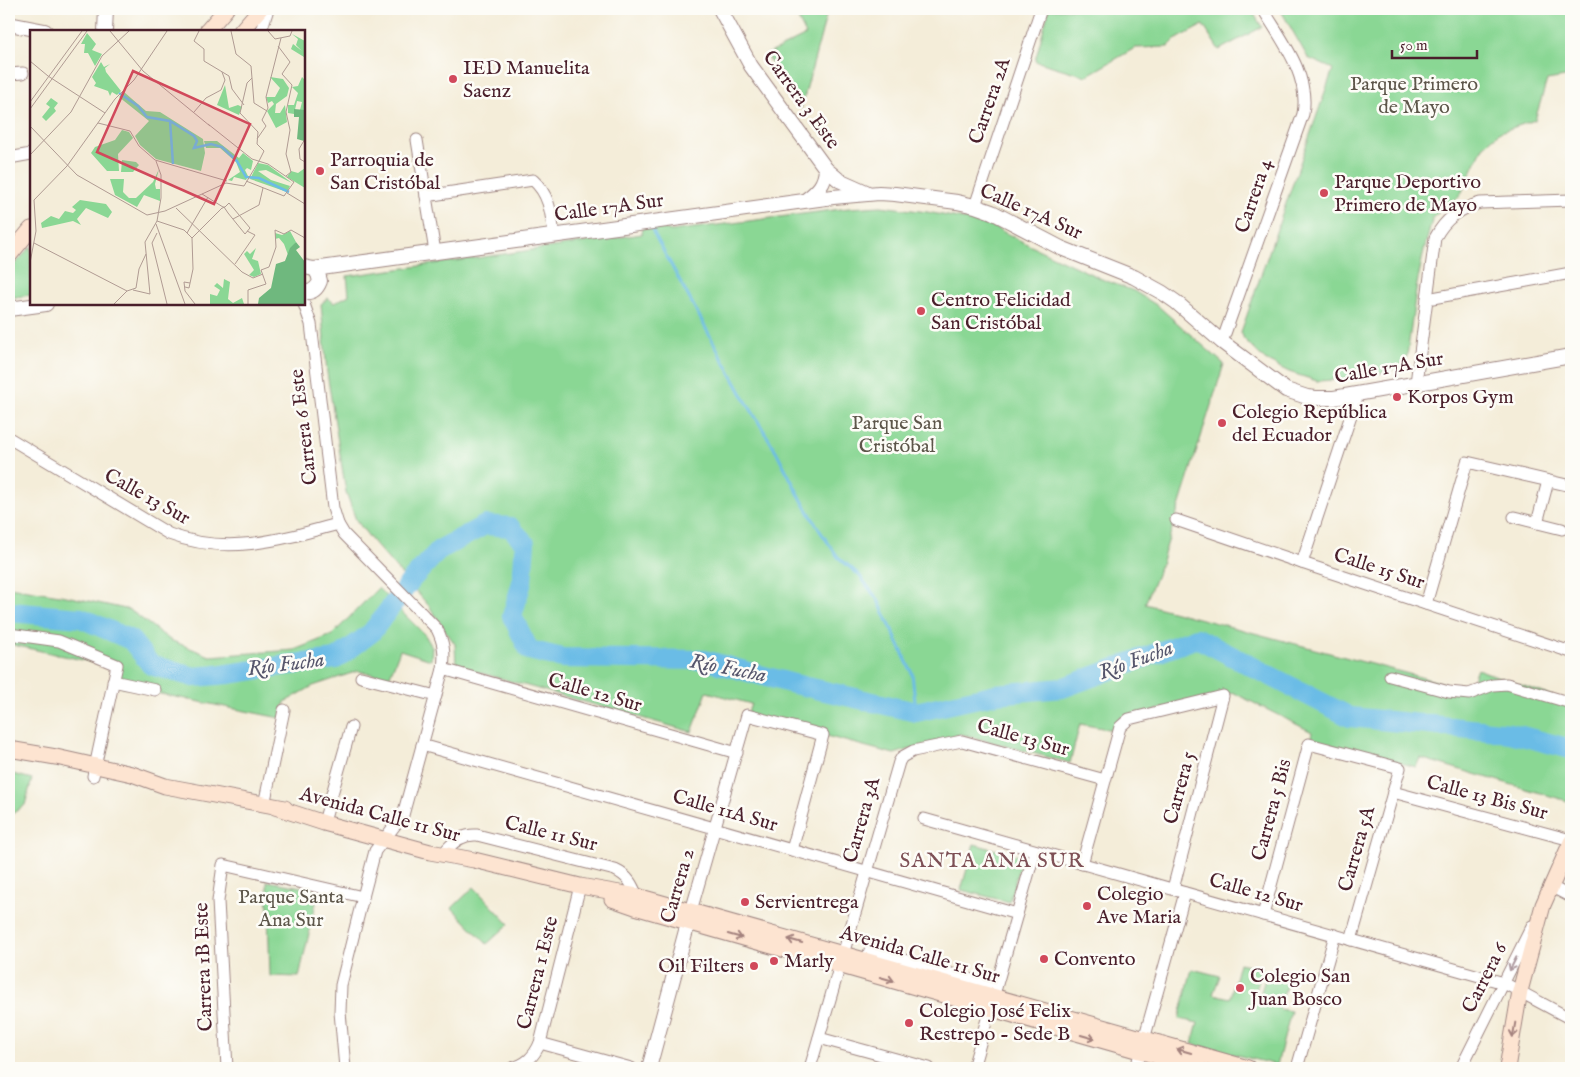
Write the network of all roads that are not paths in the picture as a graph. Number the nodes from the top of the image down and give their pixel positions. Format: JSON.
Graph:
{"nodes":[{"id":1,"x":106,"y":9,"type":"edge"},
{"id":2,"x":226,"y":9,"type":"edge"},
{"id":3,"x":260,"y":9,"type":"edge"},
{"id":4,"x":268,"y":9,"type":"edge"},
{"id":5,"x":720,"y":9,"type":"edge"},
{"id":6,"x":1041,"y":9,"type":"edge"},
{"id":7,"x":1263,"y":9,"type":"edge"},
{"id":8,"x":9,"y":24,"type":"edge"},
{"id":9,"x":40,"y":30,"type":"edge"},
{"id":10,"x":105,"y":30,"type":"edge"},
{"id":11,"x":208,"y":30,"type":"edge"},
{"id":12,"x":242,"y":30,"type":"edge"},
{"id":13,"x":261,"y":30,"type":"edge"},
{"id":14,"x":23,"y":73,"type":"dead end"},
{"id":15,"x":9,"y":74,"type":"edge"},
{"id":16,"x":417,"y":140,"type":"dead end"},
{"id":17,"x":30,"y":154,"type":"edge"},
{"id":18,"x":9,"y":158,"type":"edge"},
{"id":19,"x":826,"y":168,"type":"junction"},
{"id":20,"x":870,"y":193,"type":"junction"},
{"id":21,"x":426,"y":196,"type":"junction"},
{"id":22,"x":805,"y":200,"type":"junction"},
{"id":23,"x":1571,"y":200,"type":"edge"},
{"id":24,"x":975,"y":206,"type":"junction"},
{"id":25,"x":30,"y":230,"type":"edge"},
{"id":26,"x":554,"y":236,"type":"junction"},
{"id":27,"x":435,"y":252,"type":"junction"},
{"id":28,"x":9,"y":256,"type":"edge"},
{"id":29,"x":1571,"y":273,"type":"edge"},
{"id":30,"x":311,"y":280,"type":"edge"},
{"id":31,"x":1427,"y":299,"type":"junction"},
{"id":32,"x":39,"y":305,"type":"edge"},
{"id":33,"x":304,"y":305,"type":"edge"},
{"id":34,"x":9,"y":309,"type":"edge"},
{"id":35,"x":310,"y":324,"type":"junction"},
{"id":36,"x":1222,"y":342,"type":"junction"},
{"id":37,"x":1571,"y":356,"type":"edge"},
{"id":38,"x":1416,"y":383,"type":"junction"},
{"id":39,"x":1358,"y":394,"type":"junction"},
{"id":40,"x":9,"y":438,"type":"edge"},
{"id":41,"x":1548,"y":481,"type":"junction"},
{"id":42,"x":1571,"y":486,"type":"edge"},
{"id":43,"x":1514,"y":517,"type":"dead end"},
{"id":44,"x":1176,"y":520,"type":"dead end"},
{"id":45,"x":1537,"y":523,"type":"junction"},
{"id":46,"x":338,"y":524,"type":"junction"},
{"id":47,"x":1562,"y":529,"type":"dead end"},
{"id":48,"x":1302,"y":563,"type":"junction"},
{"id":49,"x":1426,"y":604,"type":"junction"},
{"id":50,"x":9,"y":634,"type":"edge"},
{"id":51,"x":1571,"y":652,"type":"edge"},
{"id":52,"x":443,"y":669,"type":"junction"},
{"id":53,"x":1390,"y":676,"type":"dead end"},
{"id":54,"x":361,"y":677,"type":"dead end"},
{"id":55,"x":114,"y":681,"type":"junction"},
{"id":56,"x":155,"y":690,"type":"dead end"},
{"id":57,"x":436,"y":696,"type":"junction"},
{"id":58,"x":1571,"y":703,"type":"edge"},
{"id":59,"x":284,"y":710,"type":"dead end"},
{"id":60,"x":351,"y":727,"type":"dead end"},
{"id":61,"x":1309,"y":744,"type":"joint"},
{"id":62,"x":422,"y":745,"type":"junction"},
{"id":63,"x":14,"y":750,"type":"edge"},
{"id":64,"x":736,"y":753,"type":"junction"},
{"id":65,"x":902,"y":757,"type":"joint"},
{"id":66,"x":1400,"y":768,"type":"joint"},
{"id":67,"x":94,"y":771,"type":"junction"},
{"id":68,"x":1105,"y":780,"type":"junction"},
{"id":69,"x":1393,"y":792,"type":"junction"},
{"id":70,"x":270,"y":806,"type":"junction"},
{"id":71,"x":326,"y":816,"type":"junction"},
{"id":72,"x":924,"y":819,"type":"dead end"},
{"id":73,"x":715,"y":828,"type":"junction"},
{"id":74,"x":387,"y":835,"type":"junction"},
{"id":75,"x":1571,"y":841,"type":"edge"},
{"id":76,"x":447,"y":849,"type":"junction"},
{"id":77,"x":792,"y":850,"type":"junction"},
{"id":78,"x":1035,"y":850,"type":"junction"},
{"id":79,"x":474,"y":860,"type":"junction"},
{"id":80,"x":1082,"y":864,"type":"junction"},
{"id":81,"x":867,"y":871,"type":"junction"},
{"id":82,"x":580,"y":886,"type":"junction"},
{"id":83,"x":1552,"y":887,"type":"junction"},
{"id":84,"x":1173,"y":889,"type":"junction"},
{"id":85,"x":1184,"y":893,"type":"junction"},
{"id":86,"x":637,"y":896,"type":"junction"},
{"id":87,"x":363,"y":897,"type":"junction"},
{"id":88,"x":1571,"y":897,"type":"edge"},
{"id":89,"x":1544,"y":905,"type":"junction"},
{"id":90,"x":1017,"y":914,"type":"junction"},
{"id":91,"x":1263,"y":915,"type":"junction"},
{"id":92,"x":690,"y":917,"type":"junction"},
{"id":93,"x":1335,"y":935,"type":"junction"},
{"id":94,"x":1351,"y":940,"type":"junction"},
{"id":95,"x":841,"y":960,"type":"junction"},
{"id":96,"x":1504,"y":983,"type":"junction"},
{"id":97,"x":1520,"y":991,"type":"junction"},
{"id":98,"x":994,"y":997,"type":"junction"},
{"id":99,"x":1571,"y":1019,"type":"edge"},
{"id":100,"x":819,"y":1038,"type":"junction"},
{"id":101,"x":540,"y":1043,"type":"junction"},
{"id":102,"x":1142,"y":1046,"type":"junction"},
{"id":103,"x":227,"y":1068,"type":"edge"},
{"id":104,"x":345,"y":1068,"type":"edge"},
{"id":105,"x":512,"y":1068,"type":"edge"},
{"id":106,"x":631,"y":1068,"type":"edge"},
{"id":107,"x":649,"y":1068,"type":"edge"},
{"id":108,"x":810,"y":1068,"type":"edge"},
{"id":109,"x":929,"y":1068,"type":"edge"},
{"id":110,"x":973,"y":1068,"type":"edge"},
{"id":111,"x":1136,"y":1068,"type":"edge"},
{"id":112,"x":1199,"y":1068,"type":"edge"},
{"id":113,"x":1248,"y":1068,"type":"edge"},
{"id":114,"x":1297,"y":1068,"type":"edge"},
{"id":115,"x":1461,"y":1068,"type":"edge"},
{"id":116,"x":1507,"y":1068,"type":"edge"}],
"edges":[{"from":1,"to":10,"type":"street"},
{"from":2,"to":11,"type":"main road"},
{"from":3,"to":12,"type":"main road"},
{"from":4,"to":13,"type":"street"},
{"from":5,"to":19,"type":"street","name":"Carrera 3 Este"},
{"from":6,"to":24,"type":"street","name":"Carrera 2A"},
{"from":7,"to":36,"type":"street","name":"Carrera 4"},
{"from":8,"to":9,"type":"street"},
{"from":14,"to":15,"type":"street"},
{"from":16,"to":21,"type":"street"},
{"from":17,"to":18,"type":"street"},
{"from":19,"to":20,"type":"street","name":"Carrera 3 Este"},
{"from":19,"to":22,"type":"street"},
{"from":20,"to":22,"type":"street","name":"Calle 17A Sur"},
{"from":20,"to":24,"type":"street","name":"Calle 17A Sur"},
{"from":21,"to":26,"type":"street"},
{"from":21,"to":27,"type":"street"},
{"from":22,"to":26,"type":"street","name":"Calle 17A Sur"},
{"from":23,"to":31,"type":"street"},
{"from":24,"to":36,"type":"street","name":"Calle 17A Sur"},
{"from":25,"to":28,"type":"main road"},
{"from":26,"to":27,"type":"street","name":"Calle 17A Sur"},
{"from":27,"to":30,"type":"street","name":"Calle 17A Sur"},
{"from":29,"to":31,"type":"street"},
{"from":30,"to":35,"type":"street","name":"Carrera 6 Este"},
{"from":31,"to":38,"type":"street"},
{"from":32,"to":34,"type":"street"},
{"from":33,"to":35,"type":"street","name":"Carrera 6 Este"},
{"from":35,"to":46,"type":"street","name":"Carrera 6 Este"},
{"from":36,"to":39,"type":"street","name":"Calle 17A Sur"},
{"from":37,"to":38,"type":"street","name":"Calle 17A Sur"},
{"from":38,"to":39,"type":"street","name":"Calle 17A Sur"},
{"from":39,"to":48,"type":"street"},
{"from":40,"to":46,"type":"street","name":"Calle 13 Sur"},
{"from":41,"to":42,"type":"street"},
{"from":41,"to":45,"type":"street"},
{"from":41,"to":49,"type":"street"},
{"from":43,"to":45,"type":"street"},
{"from":44,"to":48,"type":"street","name":"Calle 15 Sur"},
{"from":45,"to":47,"type":"street"},
{"from":46,"to":52,"type":"street"},
{"from":48,"to":49,"type":"street","name":"Calle 15 Sur"},
{"from":49,"to":51,"type":"street","name":"Calle 15 Sur"},
{"from":50,"to":55,"type":"street"},
{"from":52,"to":57,"type":"street"},
{"from":52,"to":64,"type":"street","name":"Calle 12 Sur"},
{"from":53,"to":58,"type":"street"},
{"from":54,"to":57,"type":"street"},
{"from":55,"to":56,"type":"street"},
{"from":55,"to":67,"type":"street"},
{"from":57,"to":62,"type":"street"},
{"from":59,"to":70,"type":"street"},
{"from":60,"to":71,"type":"street"},
{"from":61,"to":66,"type":"street","name":"Calle 13 Bis Sur"},
{"from":61,"to":91,"type":"street","name":"Carrera 5 Bis"},
{"from":62,"to":73,"type":"street","name":"Calle 11A Sur"},
{"from":62,"to":74,"type":"street"},
{"from":63,"to":67,"type":"main road","name":"Avenida Calle 11 Sur"},
{"from":64,"to":73,"type":"street","name":"Carrera 2"},
{"from":64,"to":77,"type":"street","name":"Carrera 2"},
{"from":65,"to":68,"type":"street","name":"Calle 13 Sur"},
{"from":65,"to":81,"type":"street","name":"Carrera 3A"},
{"from":66,"to":69,"type":"street","name":"Carrera 5A"},
{"from":67,"to":70,"type":"main road","name":"Avenida Calle 11 Sur"},
{"from":68,"to":80,"type":"street"},
{"from":68,"to":84,"type":"street","name":"Carrera 5"},
{"from":69,"to":75,"type":"street","name":"Calle 13 Bis Sur"},
{"from":69,"to":94,"type":"street","name":"Carrera 5A"},
{"from":70,"to":71,"type":"main road","name":"Avenida Calle 11 Sur"},
{"from":70,"to":74,"type":"main road","name":"Avenida Calle 11 Sur"},
{"from":71,"to":74,"type":"main road","name":"Avenida Calle 11 Sur"},
{"from":72,"to":78,"type":"street","name":"Calle 12 Sur"},
{"from":73,"to":77,"type":"street","name":"Calle 11A Sur"},
{"from":73,"to":92,"type":"street","name":"Carrera 2"},
{"from":74,"to":76,"type":"main road","name":"Avenida Calle 11 Sur"},
{"from":74,"to":79,"type":"main road","name":"Avenida Calle 11 Sur"},
{"from":74,"to":87,"type":"street"},
{"from":75,"to":83,"type":"main road"},
{"from":76,"to":79,"type":"main road","name":"Avenida Calle 11 Sur"},
{"from":76,"to":86,"type":"street","name":"Calle 11 Sur"},
{"from":77,"to":81,"type":"street","name":"Calle 11A Sur"},
{"from":78,"to":80,"type":"street","name":"Calle 12 Sur"},
{"from":78,"to":90,"type":"street"},
{"from":79,"to":82,"type":"main road","name":"Avenida Calle 11 Sur"},
{"from":80,"to":84,"type":"street","name":"Calle 12 Sur"},
{"from":81,"to":90,"type":"street","name":"Calle 11A Sur"},
{"from":81,"to":95,"type":"street","name":"Carrera 3A"},
{"from":82,"to":86,"type":"main road","name":"Avenida Calle 11 Sur"},
{"from":82,"to":92,"type":"main road","name":"Avenida Calle 11 Sur"},
{"from":82,"to":101,"type":"street","name":"Carrera 1 Este"},
{"from":83,"to":88,"type":"street"},
{"from":83,"to":89,"type":"main road"},
{"from":84,"to":85,"type":"street","name":"Calle 12 Sur"},
{"from":85,"to":91,"type":"street","name":"Calle 12 Sur"},
{"from":85,"to":102,"type":"street"},
{"from":86,"to":92,"type":"main road","name":"Avenida Calle 11 Sur"},
{"from":87,"to":103,"type":"street","name":"Carrera 1B Este"},
{"from":87,"to":104,"type":"street"},
{"from":89,"to":96,"type":"street","name":"Carrera 6","one_way":true},
{"from":89,"to":97,"type":"main road"},
{"from":90,"to":98,"type":"street"},
{"from":91,"to":93,"type":"street","name":"Calle 12 Sur"},
{"from":92,"to":95,"type":"main road","name":"Avenida Calle 11 Sur"},
{"from":92,"to":107,"type":"street","name":"Carrera 2"},
{"from":93,"to":94,"type":"street","name":"Calle 12 Sur"},
{"from":93,"to":114,"type":"street"},
{"from":94,"to":96,"type":"street","name":"Calle 12 Sur"},
{"from":95,"to":98,"type":"main road","name":"Avenida Calle 11 Sur","one_way":true},
{"from":95,"to":98,"type":"main road","name":"Avenida Calle 11 Sur"},
{"from":95,"to":100,"type":"street","name":"Carrera 3A"},
{"from":96,"to":97,"type":"street","name":"Calle 12 Sur"},
{"from":96,"to":115,"type":"street","name":"Carrera 6"},
{"from":97,"to":99,"type":"street","name":"Calle 12 Sur"},
{"from":97,"to":116,"type":"main road","one_way":true},
{"from":98,"to":102,"type":"main road","name":"Avenida Calle 11 Sur"},
{"from":98,"to":110,"type":"street"},
{"from":100,"to":108,"type":"street","name":"Carrera 3A"},
{"from":100,"to":109,"type":"street"},
{"from":101,"to":105,"type":"street","name":"Carrera 1 Este"},
{"from":101,"to":106,"type":"street"},
{"from":102,"to":111,"type":"street"},
{"from":102,"to":112,"type":"main road","name":"Avenida Calle 11 Sur"},
{"from":113,"to":102,"type":"main road","name":"Avenida Calle 11 Sur","one_way":true}]}
